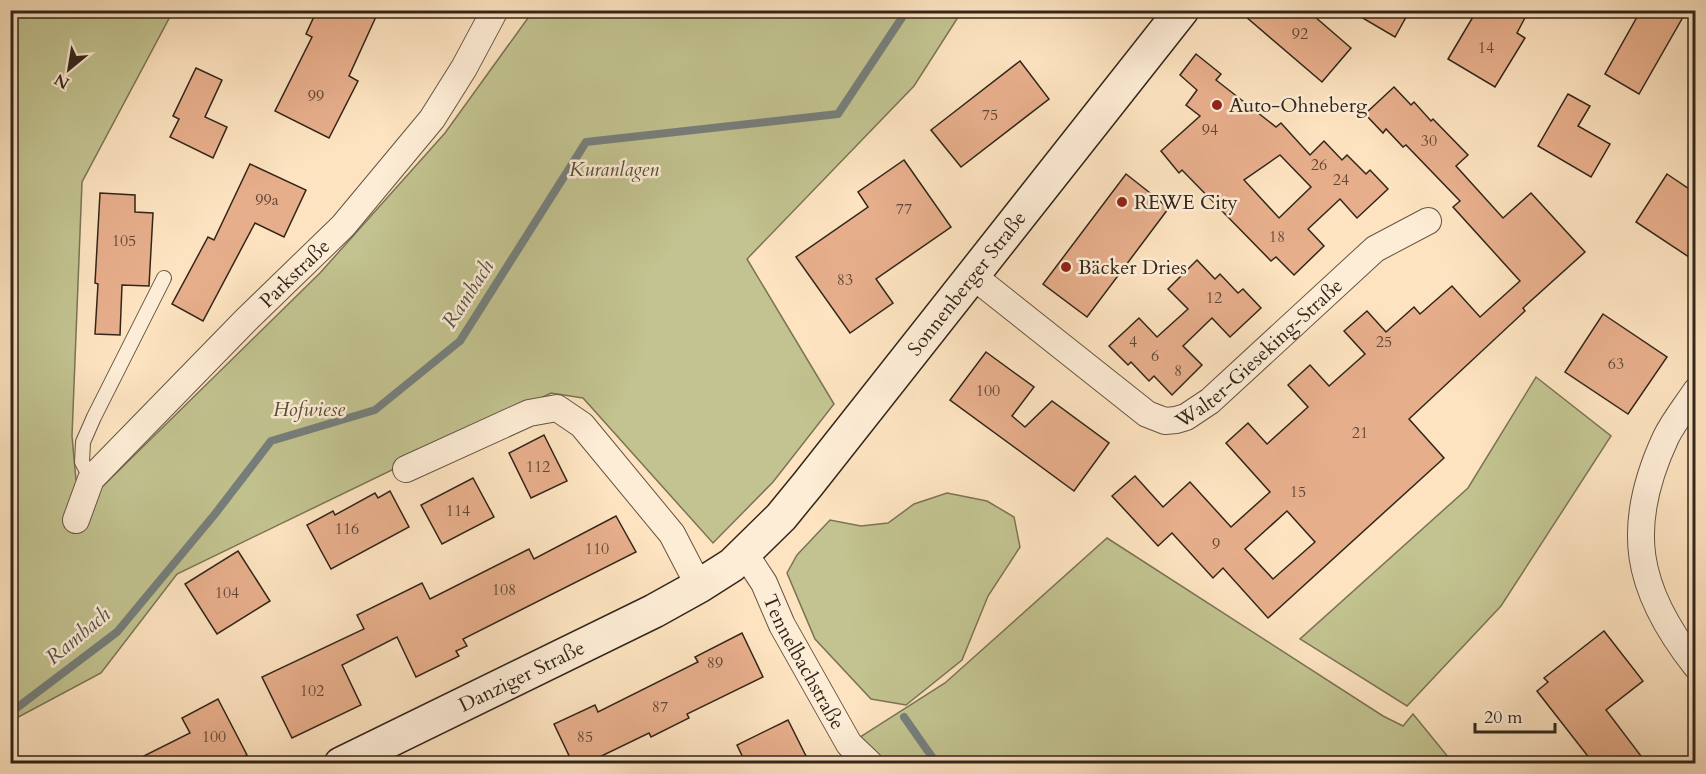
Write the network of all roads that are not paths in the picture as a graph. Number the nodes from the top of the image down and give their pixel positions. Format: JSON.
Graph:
{"nodes":[{"id":1,"x":495,"y":10,"type":"edge"},
{"id":2,"x":1182,"y":10,"type":"edge"},
{"id":3,"x":1428,"y":221,"type":"dead end"},
{"id":4,"x":973,"y":276,"type":"junction"},
{"id":5,"x":164,"y":278,"type":"dead end"},
{"id":6,"x":1695,"y":391,"type":"edge"},
{"id":7,"x":406,"y":469,"type":"dead end"},
{"id":8,"x":92,"y":479,"type":"junction"},
{"id":9,"x":76,"y":520,"type":"dead end"},
{"id":10,"x":745,"y":554,"type":"junction"},
{"id":11,"x":699,"y":586,"type":"junction"},
{"id":12,"x":1695,"y":666,"type":"edge"},
{"id":13,"x":843,"y":754,"type":"edge"},
{"id":14,"x":341,"y":764,"type":"edge"},
{"id":15,"x":870,"y":764,"type":"edge"}],
"edges":[{"from":1,"to":8,"type":"street","name":"Parkstraße"},
{"from":2,"to":4,"type":"main road","name":"Sonnenberger Straße"},
{"from":3,"to":4,"type":"street","name":"Walter-Gieseking-Straße"},
{"from":4,"to":10,"type":"main road","name":"Sonnenberger Straße"},
{"from":5,"to":8,"type":"lane"},
{"from":6,"to":12,"type":"street"},
{"from":7,"to":11,"type":"street"},
{"from":8,"to":9,"type":"street","name":"Parkstraße"},
{"from":10,"to":11,"type":"main road","name":"Danziger Straße"},
{"from":10,"to":13,"type":"street","name":"Tennelbachstraße"},
{"from":11,"to":14,"type":"main road","name":"Danziger Straße"},
{"from":13,"to":15,"type":"street","name":"Tennelbachstraße"}]}
